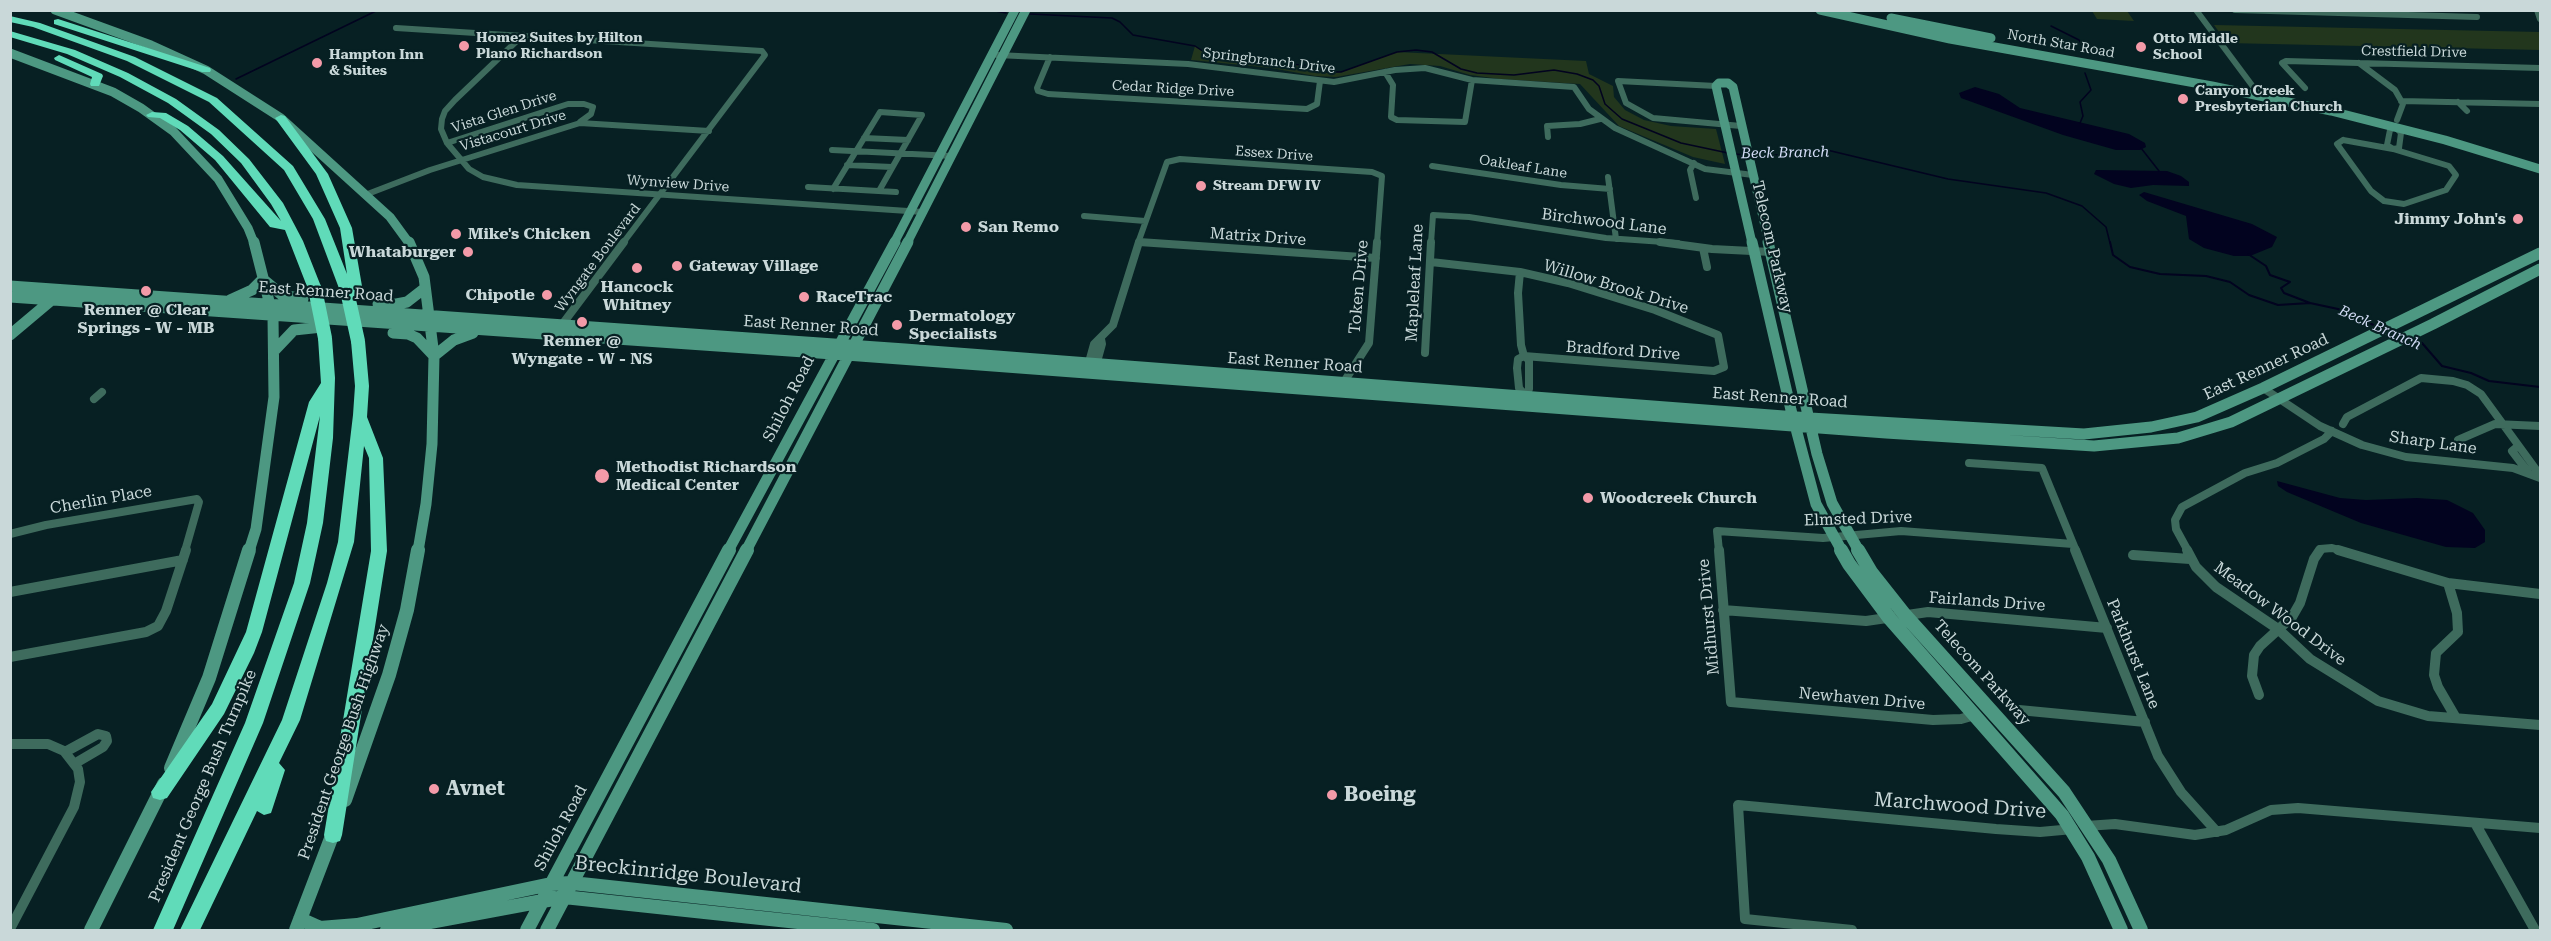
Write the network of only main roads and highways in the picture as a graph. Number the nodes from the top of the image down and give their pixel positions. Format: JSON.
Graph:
{"nodes":[{"id":1,"x":55,"y":10,"type":"edge"},
{"id":2,"x":1015,"y":10,"type":"edge"},
{"id":3,"x":1026,"y":10,"type":"edge"},
{"id":4,"x":1820,"y":10,"type":"edge"},
{"id":5,"x":1851,"y":10,"type":"edge"},
{"id":6,"x":10,"y":13,"type":"edge"},
{"id":7,"x":10,"y":20,"type":"edge"},
{"id":8,"x":1902,"y":25,"type":"junction"},
{"id":9,"x":10,"y":34,"type":"edge"},
{"id":10,"x":10,"y":43,"type":"edge"},
{"id":11,"x":2030,"y":48,"type":"junction"},
{"id":12,"x":10,"y":54,"type":"edge"},
{"id":13,"x":206,"y":70,"type":"junction"},
{"id":14,"x":96,"y":84,"type":"junction"},
{"id":15,"x":964,"y":110,"type":"junction"},
{"id":16,"x":976,"y":110,"type":"junction"},
{"id":17,"x":152,"y":115,"type":"junction"},
{"id":18,"x":281,"y":118,"type":"junction"},
{"id":19,"x":2396,"y":123,"type":"junction"},
{"id":20,"x":2510,"y":156,"type":"junction"},
{"id":21,"x":2541,"y":163,"type":"edge"},
{"id":22,"x":2541,"y":169,"type":"edge"},
{"id":23,"x":291,"y":227,"type":"junction"},
{"id":24,"x":2541,"y":253,"type":"edge"},
{"id":25,"x":2541,"y":268,"type":"edge"},
{"id":26,"x":878,"y":273,"type":"junction"},
{"id":27,"x":892,"y":274,"type":"junction"},
{"id":28,"x":263,"y":279,"type":"junction"},
{"id":29,"x":10,"y":286,"type":"edge"},
{"id":30,"x":425,"y":288,"type":"junction"},
{"id":31,"x":64,"y":290,"type":"junction"},
{"id":32,"x":351,"y":291,"type":"junction"},
{"id":33,"x":868,"y":293,"type":"junction"},
{"id":34,"x":10,"y":297,"type":"edge"},
{"id":35,"x":170,"y":297,"type":"junction"},
{"id":36,"x":52,"y":300,"type":"junction"},
{"id":37,"x":221,"y":301,"type":"junction"},
{"id":38,"x":109,"y":304,"type":"junction"},
{"id":39,"x":270,"y":304,"type":"junction"},
{"id":40,"x":2422,"y":312,"type":"junction"},
{"id":41,"x":273,"y":317,"type":"junction"},
{"id":42,"x":2438,"y":321,"type":"junction"},
{"id":43,"x":430,"y":322,"type":"junction"},
{"id":44,"x":484,"y":331,"type":"junction"},
{"id":45,"x":686,"y":334,"type":"junction"},
{"id":46,"x":10,"y":335,"type":"edge"},
{"id":47,"x":729,"y":337,"type":"junction"},
{"id":48,"x":664,"y":342,"type":"junction"},
{"id":49,"x":808,"y":343,"type":"junction"},
{"id":50,"x":712,"y":346,"type":"junction"},
{"id":51,"x":275,"y":350,"type":"junction"},
{"id":52,"x":843,"y":350,"type":"junction"},
{"id":53,"x":434,"y":356,"type":"junction"},
{"id":54,"x":328,"y":383,"type":"junction"},
{"id":55,"x":360,"y":415,"type":"junction"},
{"id":56,"x":1793,"y":421,"type":"junction"},
{"id":57,"x":1811,"y":422,"type":"junction"},
{"id":58,"x":796,"y":425,"type":"junction"},
{"id":59,"x":811,"y":426,"type":"junction"},
{"id":60,"x":723,"y":561,"type":"junction"},
{"id":61,"x":737,"y":566,"type":"junction"},
{"id":62,"x":1982,"y":712,"type":"junction"},
{"id":63,"x":291,"y":720,"type":"junction"},
{"id":64,"x":160,"y":792,"type":"junction"},
{"id":65,"x":264,"y":807,"type":"dead end"},
{"id":66,"x":333,"y":835,"type":"junction"},
{"id":67,"x":572,"y":882,"type":"junction"},
{"id":68,"x":551,"y":884,"type":"junction"},
{"id":69,"x":564,"y":897,"type":"junction"},
{"id":70,"x":544,"y":900,"type":"junction"},
{"id":71,"x":407,"y":921,"type":"junction"},
{"id":72,"x":298,"y":925,"type":"edge"},
{"id":73,"x":91,"y":930,"type":"edge"},
{"id":74,"x":163,"y":930,"type":"edge"},
{"id":75,"x":190,"y":930,"type":"edge"},
{"id":76,"x":387,"y":930,"type":"edge"},
{"id":77,"x":527,"y":930,"type":"edge"},
{"id":78,"x":547,"y":930,"type":"edge"},
{"id":79,"x":873,"y":930,"type":"edge"},
{"id":80,"x":1006,"y":930,"type":"edge"},
{"id":81,"x":2121,"y":930,"type":"edge"},
{"id":82,"x":2141,"y":930,"type":"edge"}],
"edges":[{"from":1,"to":13,"type":"main road","name":"President George Bush Highway"},
{"from":2,"to":15,"type":"main road","name":"Shiloh Road"},
{"from":3,"to":16,"type":"main road","name":"Shiloh Road"},
{"from":4,"to":8,"type":"main road","name":"North Star Road"},
{"from":5,"to":8,"type":"main road","name":"North Star Road"},
{"from":6,"to":13,"type":"highway"},
{"from":7,"to":32,"type":"highway"},
{"from":8,"to":11,"type":"main road","name":"North Star Road"},
{"from":9,"to":23,"type":"highway","name":"President George Bush Turnpike"},
{"from":10,"to":14,"type":"highway"},
{"from":11,"to":19,"type":"main road","name":"North Star Road"},
{"from":11,"to":19,"type":"main road","name":"North Star Road"},
{"from":12,"to":14,"type":"main road"},
{"from":13,"to":18,"type":"main road","name":"President George Bush Highway"},
{"from":14,"to":17,"type":"main road"},
{"from":15,"to":16,"type":"main road"},
{"from":15,"to":26,"type":"main road","name":"Shiloh Road"},
{"from":16,"to":27,"type":"main road","name":"Shiloh Road"},
{"from":17,"to":23,"type":"highway"},
{"from":17,"to":28,"type":"main road"},
{"from":18,"to":30,"type":"main road","name":"President George Bush Highway"},
{"from":18,"to":32,"type":"highway"},
{"from":19,"to":20,"type":"main road","name":"North Star Road"},
{"from":20,"to":21,"type":"main road","name":"North Star Road"},
{"from":20,"to":22,"type":"main road","name":"North Star Road"},
{"from":23,"to":54,"type":"highway","name":"President George Bush Turnpike","bridge":true},
{"from":24,"to":40,"type":"main road","name":"East Renner Road"},
{"from":25,"to":42,"type":"main road","name":"East Renner Road"},
{"from":26,"to":27,"type":"main road"},
{"from":26,"to":33,"type":"main road","name":"Shiloh Road"},
{"from":27,"to":52,"type":"main road","name":"Shiloh Road"},
{"from":28,"to":30,"type":"main road"},
{"from":28,"to":37,"type":"main road"},
{"from":28,"to":39,"type":"main road"},
{"from":29,"to":31,"type":"main road","name":"East Renner Road"},
{"from":30,"to":43,"type":"main road","name":"President George Bush Highway"},
{"from":31,"to":35,"type":"main road","name":"East Renner Road"},
{"from":31,"to":36,"type":"main road"},
{"from":32,"to":55,"type":"highway","bridge":true},
{"from":33,"to":49,"type":"main road"},
{"from":33,"to":52,"type":"main road","name":"Shiloh Road"},
{"from":34,"to":36,"type":"main road","name":"East Renner Road"},
{"from":35,"to":37,"type":"main road","name":"East Renner Road"},
{"from":35,"to":38,"type":"main road"},
{"from":36,"to":38,"type":"main road","name":"East Renner Road"},
{"from":36,"to":46,"type":"main road"},
{"from":37,"to":39,"type":"main road","name":"East Renner Road"},
{"from":38,"to":41,"type":"main road","name":"East Renner Road"},
{"from":39,"to":41,"type":"main road"},
{"from":39,"to":43,"type":"main road","name":"East Renner Road"},
{"from":40,"to":42,"type":"main road"},
{"from":40,"to":57,"type":"main road","name":"East Renner Road"},
{"from":41,"to":43,"type":"main road","name":"East Renner Road"},
{"from":41,"to":51,"type":"main road"},
{"from":42,"to":57,"type":"main road","name":"East Renner Road"},
{"from":43,"to":44,"type":"main road","name":"East Renner Road"},
{"from":43,"to":45,"type":"main road","name":"East Renner Road"},
{"from":43,"to":53,"type":"main road","name":"President George Bush Highway"},
{"from":44,"to":48,"type":"main road","name":"East Renner Road"},
{"from":44,"to":53,"type":"main road"},
{"from":45,"to":47,"type":"main road","name":"East Renner Road"},
{"from":45,"to":48,"type":"main road"},
{"from":47,"to":49,"type":"main road","name":"East Renner Road"},
{"from":47,"to":50,"type":"main road"},
{"from":48,"to":50,"type":"main road","name":"East Renner Road"},
{"from":49,"to":52,"type":"main road","name":"East Renner Road"},
{"from":50,"to":52,"type":"main road","name":"East Renner Road"},
{"from":51,"to":53,"type":"main road"},
{"from":51,"to":64,"type":"main road"},
{"from":52,"to":56,"type":"main road","name":"East Renner Road"},
{"from":52,"to":58,"type":"main road","name":"Shiloh Road"},
{"from":52,"to":59,"type":"main road","name":"Shiloh Road"},
{"from":53,"to":66,"type":"main road","name":"President George Bush Highway"},
{"from":54,"to":64,"type":"highway"},
{"from":54,"to":74,"type":"highway","name":"President George Bush Turnpike"},
{"from":55,"to":63,"type":"highway"},
{"from":55,"to":66,"type":"highway"},
{"from":56,"to":57,"type":"main road","name":"East Renner Road"},
{"from":56,"to":57,"type":"main road","name":"Telecom Parkway"},
{"from":56,"to":62,"type":"main road","name":"Telecom Parkway"},
{"from":57,"to":62,"type":"main road","name":"Telecom Parkway"},
{"from":58,"to":59,"type":"main road"},
{"from":58,"to":60,"type":"main road","name":"Shiloh Road"},
{"from":59,"to":61,"type":"main road","name":"Shiloh Road"},
{"from":60,"to":61,"type":"main road"},
{"from":60,"to":68,"type":"main road","name":"Shiloh Road"},
{"from":61,"to":67,"type":"main road","name":"Shiloh Road"},
{"from":62,"to":81,"type":"main road","name":"Telecom Parkway"},
{"from":62,"to":82,"type":"main road","name":"Telecom Parkway"},
{"from":63,"to":65,"type":"highway"},
{"from":63,"to":75,"type":"highway"},
{"from":64,"to":73,"type":"main road"},
{"from":66,"to":72,"type":"main road","name":"President George Bush Highway"},
{"from":67,"to":68,"type":"main road","name":"Breckinridge Boulevard"},
{"from":67,"to":69,"type":"main road","name":"Shiloh Road"},
{"from":67,"to":80,"type":"main road","name":"Breckinridge Boulevard"},
{"from":68,"to":70,"type":"main road","name":"Shiloh Road"},
{"from":68,"to":71,"type":"main road","name":"Breckinridge Boulevard"},
{"from":69,"to":70,"type":"main road","name":"Breckinridge Boulevard"},
{"from":69,"to":78,"type":"main road","name":"Shiloh Road"},
{"from":69,"to":79,"type":"main road","name":"Breckinridge Boulevard"},
{"from":70,"to":71,"type":"main road","name":"Breckinridge Boulevard"},
{"from":70,"to":77,"type":"main road","name":"Shiloh Road"},
{"from":71,"to":72,"type":"main road","name":"Breckinridge Boulevard"},
{"from":71,"to":76,"type":"main road","name":"Breckinridge Boulevard"}]}
